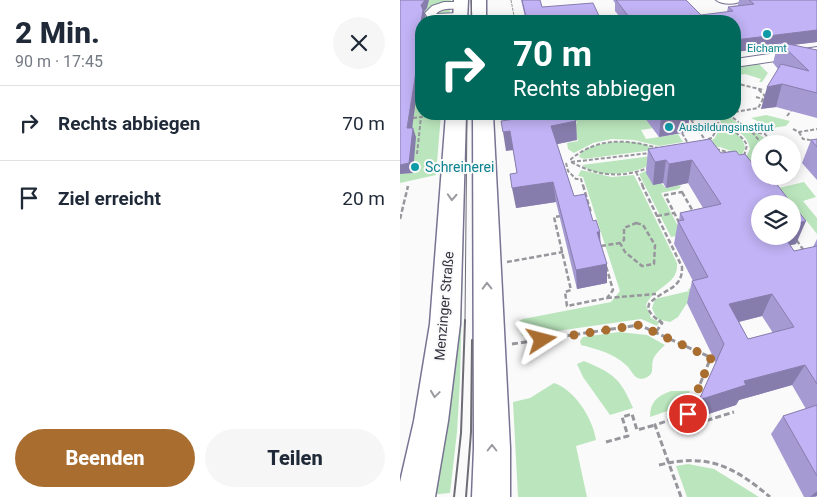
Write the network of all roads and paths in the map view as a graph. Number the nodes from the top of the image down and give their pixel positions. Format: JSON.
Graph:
{"nodes":[{"id":1,"x":479,"y":0,"type":"edge"},
{"id":2,"x":511,"y":0,"type":"edge"},
{"id":3,"x":721,"y":0,"type":"edge"},
{"id":4,"x":738,"y":0,"type":"edge"},
{"id":5,"x":479,"y":15,"type":"edge"},
{"id":6,"x":514,"y":15,"type":"edge"},
{"id":7,"x":817,"y":51,"type":"edge"},
{"id":8,"x":741,"y":62,"type":"edge"},
{"id":9,"x":741,"y":85,"type":"edge"},
{"id":10,"x":753,"y":88,"type":"junction"},
{"id":11,"x":758,"y":89,"type":"junction"},
{"id":12,"x":763,"y":90,"type":"dead end"},
{"id":13,"x":750,"y":91,"type":"dead end"},
{"id":14,"x":756,"y":97,"type":"dead end"},
{"id":15,"x":763,"y":99,"type":"junction"},
{"id":16,"x":741,"y":111,"type":"edge"},
{"id":17,"x":791,"y":111,"type":"dead end"},
{"id":18,"x":787,"y":116,"type":"dead end"},
{"id":19,"x":421,"y":120,"type":"edge"},
{"id":20,"x":448,"y":120,"type":"edge"},
{"id":21,"x":483,"y":120,"type":"edge"},
{"id":22,"x":691,"y":120,"type":"joint"},
{"id":23,"x":717,"y":120,"type":"edge"},
{"id":24,"x":734,"y":120,"type":"edge"},
{"id":25,"x":685,"y":121,"type":"dead end"},
{"id":26,"x":695,"y":126,"type":"junction"},
{"id":27,"x":719,"y":126,"type":"junction"},
{"id":28,"x":420,"y":128,"type":"junction"},
{"id":29,"x":412,"y":129,"type":"edge"},
{"id":30,"x":793,"y":129,"type":"dead end"},
{"id":31,"x":817,"y":129,"type":"edge"},
{"id":32,"x":752,"y":132,"type":"junction"},
{"id":33,"x":799,"y":132,"type":"junction"},
{"id":34,"x":419,"y":133,"type":"junction"},
{"id":35,"x":682,"y":133,"type":"dead end"},
{"id":36,"x":413,"y":134,"type":"edge"},
{"id":37,"x":754,"y":135,"type":"edge"},
{"id":38,"x":766,"y":135,"type":"edge"},
{"id":39,"x":705,"y":140,"type":"junction"},
{"id":40,"x":817,"y":140,"type":"edge"},
{"id":41,"x":695,"y":142,"type":"edge"},
{"id":42,"x":686,"y":143,"type":"edge"},
{"id":43,"x":708,"y":145,"type":"edge"},
{"id":44,"x":667,"y":146,"type":"edge"},
{"id":45,"x":657,"y":148,"type":"junction"},
{"id":46,"x":691,"y":148,"type":"edge"},
{"id":47,"x":712,"y":150,"type":"edge"},
{"id":48,"x":417,"y":154,"type":"dead end"},
{"id":49,"x":735,"y":154,"type":"edge"},
{"id":50,"x":741,"y":159,"type":"edge"},
{"id":51,"x":571,"y":162,"type":"junction"},
{"id":52,"x":566,"y":163,"type":"junction"},
{"id":53,"x":558,"y":164,"type":"edge"},
{"id":54,"x":654,"y":165,"type":"edge"},
{"id":55,"x":636,"y":172,"type":"junction"},
{"id":56,"x":408,"y":186,"type":"dead end"},
{"id":57,"x":674,"y":213,"type":"junction"},
{"id":58,"x":563,"y":215,"type":"edge"},
{"id":59,"x":657,"y":216,"type":"junction"},
{"id":60,"x":400,"y":219,"type":"edge"},
{"id":61,"x":593,"y":220,"type":"edge"},
{"id":62,"x":598,"y":237,"type":"edge"},
{"id":63,"x":620,"y":243,"type":"junction"},
{"id":64,"x":800,"y":245,"type":"edge"},
{"id":65,"x":601,"y":246,"type":"junction"},
{"id":66,"x":562,"y":252,"type":"junction"},
{"id":67,"x":803,"y":254,"type":"edge"},
{"id":68,"x":603,"y":255,"type":"edge"},
{"id":69,"x":505,"y":262,"type":"dead end"},
{"id":70,"x":606,"y":264,"type":"edge"},
{"id":71,"x":658,"y":294,"type":"junction"},
{"id":72,"x":607,"y":298,"type":"junction"},
{"id":73,"x":498,"y":329,"type":"junction"},
{"id":74,"x":656,"y":332,"type":"junction"},
{"id":75,"x":734,"y":412,"type":"dead end"},
{"id":76,"x":688,"y":414,"type":"junction"},
{"id":77,"x":655,"y":425,"type":"junction"},
{"id":78,"x":606,"y":442,"type":"dead end"},
{"id":79,"x":669,"y":462,"type":"junction"},
{"id":80,"x":659,"y":465,"type":"dead end"},
{"id":81,"x":416,"y":497,"type":"edge"},
{"id":82,"x":491,"y":497,"type":"edge"},
{"id":83,"x":681,"y":497,"type":"edge"},
{"id":84,"x":770,"y":497,"type":"edge"}],
"edges":[{"from":1,"to":5,"type":"main road"},
{"from":2,"to":6,"type":"path"},
{"from":3,"to":4,"type":"street"},
{"from":7,"to":8,"type":"street"},
{"from":9,"to":10,"type":"path"},
{"from":10,"to":11,"type":"path"},
{"from":10,"to":13,"type":"path"},
{"from":11,"to":12,"type":"path"},
{"from":11,"to":15,"type":"path"},
{"from":14,"to":15,"type":"path"},
{"from":15,"to":16,"type":"path"},
{"from":17,"to":18,"type":"path"},
{"from":19,"to":28,"type":"path"},
{"from":20,"to":81,"type":"main road","name":"Menzinger Straße","one_way":true},
{"from":73,"to":21,"type":"main road","one_way":true},
{"from":22,"to":25,"type":"path"},
{"from":22,"to":26,"type":"path"},
{"from":23,"to":27,"type":"path"},
{"from":24,"to":32,"type":"path"},
{"from":26,"to":27,"type":"path"},
{"from":26,"to":39,"type":"path"},
{"from":27,"to":39,"type":"path"},
{"from":27,"to":50,"type":"path"},
{"from":28,"to":29,"type":"path"},
{"from":28,"to":34,"type":"path"},
{"from":30,"to":33,"type":"path"},
{"from":31,"to":33,"type":"path"},
{"from":32,"to":37,"type":"path"},
{"from":32,"to":38,"type":"path"},
{"from":33,"to":40,"type":"path"},
{"from":34,"to":36,"type":"path"},
{"from":34,"to":48,"type":"path"},
{"from":35,"to":46,"type":"path","bridge":true},
{"from":39,"to":43,"type":"path"},
{"from":41,"to":42,"type":"path"},
{"from":44,"to":45,"type":"path"},
{"from":45,"to":51,"type":"path"},
{"from":45,"to":51,"type":"path"},
{"from":47,"to":49,"type":"path"},
{"from":51,"to":52,"type":"path"},
{"from":51,"to":55,"type":"path"},
{"from":52,"to":53,"type":"path"},
{"from":52,"to":61,"type":"path"},
{"from":54,"to":55,"type":"path"},
{"from":55,"to":59,"type":"path"},
{"from":56,"to":60,"type":"path"},
{"from":57,"to":57,"type":"path"},
{"from":57,"to":59,"type":"path"},
{"from":58,"to":66,"type":"path"},
{"from":59,"to":71,"type":"path"},
{"from":62,"to":65,"type":"path"},
{"from":63,"to":63,"type":"path"},
{"from":63,"to":65,"type":"path"},
{"from":64,"to":67,"type":"path"},
{"from":65,"to":68,"type":"path"},
{"from":66,"to":69,"type":"path"},
{"from":66,"to":72,"type":"path"},
{"from":70,"to":72,"type":"path"},
{"from":71,"to":72,"type":"path"},
{"from":71,"to":74,"type":"path"},
{"from":73,"to":74,"type":"path"},
{"from":82,"to":73,"type":"main road","one_way":true},
{"from":74,"to":76,"type":"path"},
{"from":75,"to":76,"type":"path"},
{"from":76,"to":77,"type":"path"},
{"from":77,"to":78,"type":"path"},
{"from":77,"to":79,"type":"path"},
{"from":79,"to":80,"type":"path"},
{"from":79,"to":83,"type":"path"},
{"from":79,"to":84,"type":"path"}]}
